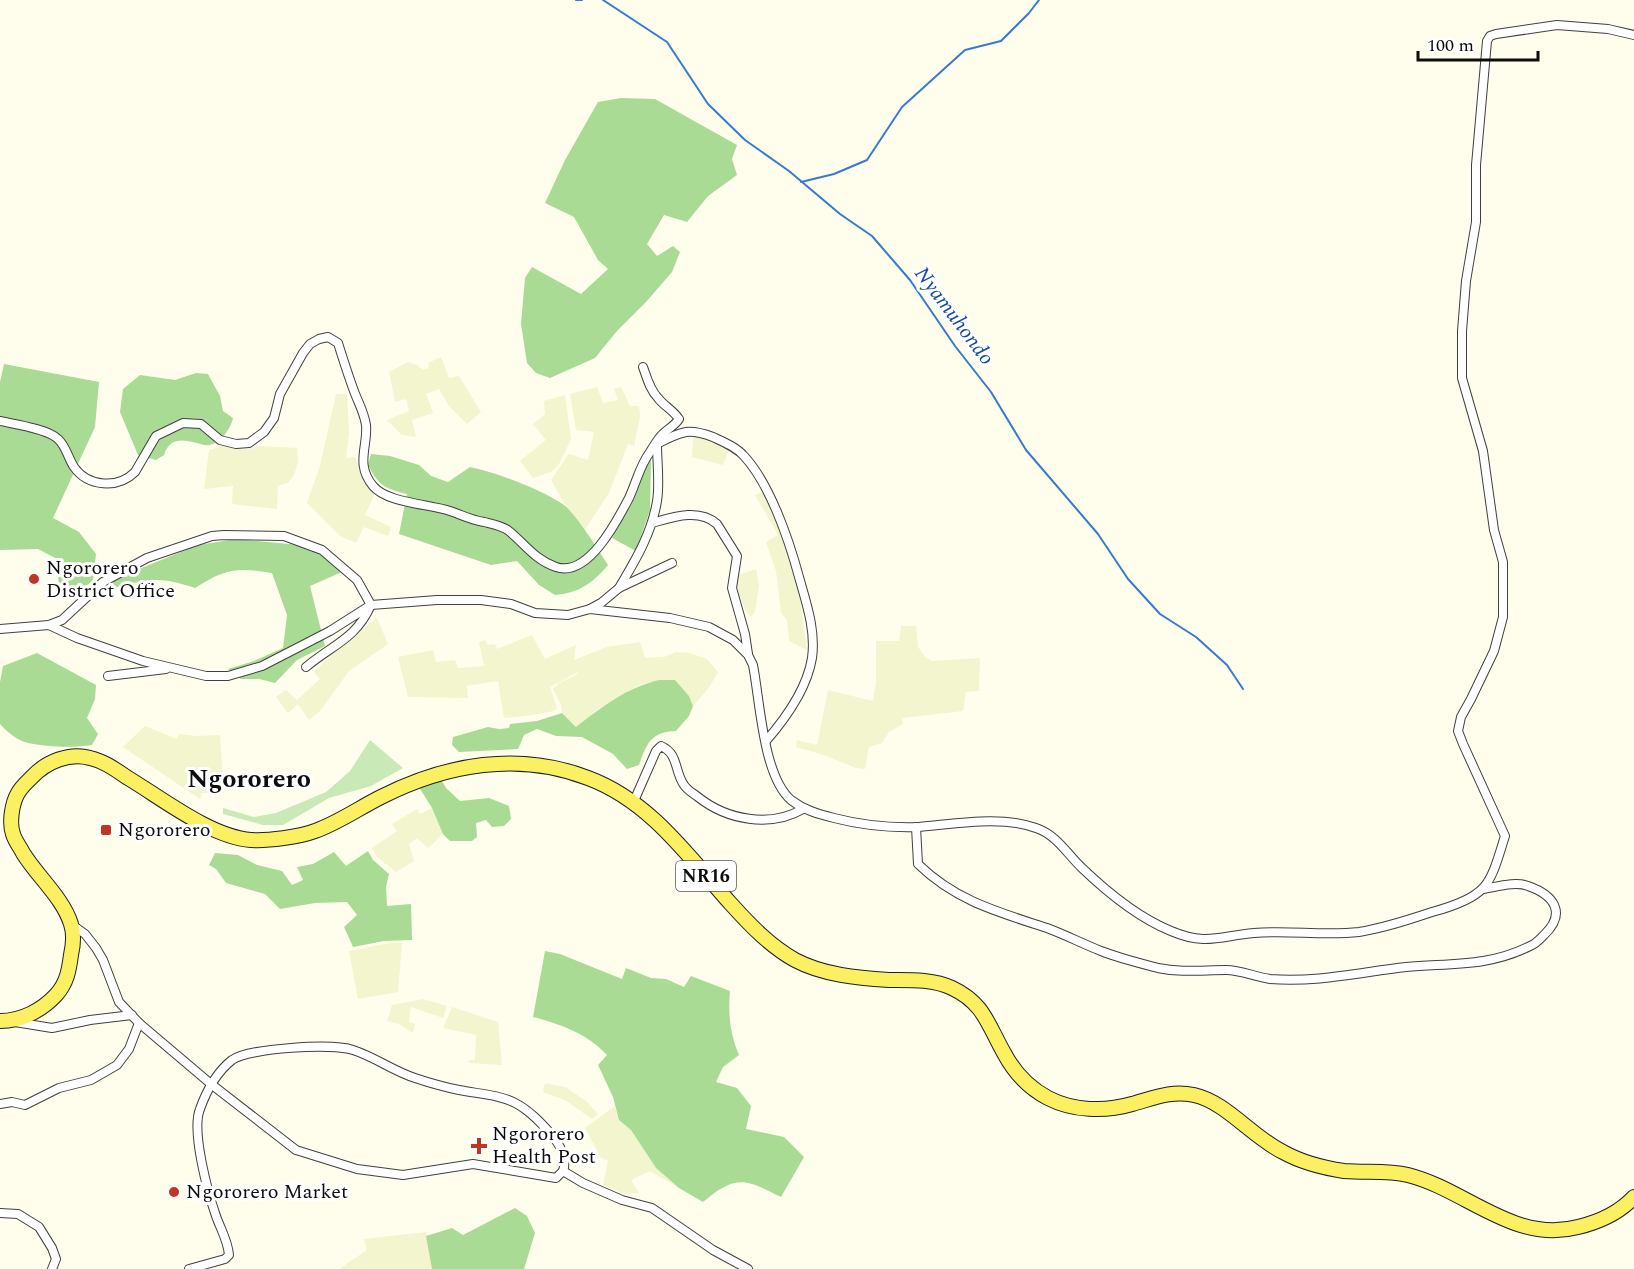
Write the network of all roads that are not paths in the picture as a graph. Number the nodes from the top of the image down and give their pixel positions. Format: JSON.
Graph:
{"nodes":[{"id":1,"x":1634,"y":35,"type":"edge"},
{"id":2,"x":643,"y":367,"type":"dead end"},
{"id":3,"x":0,"y":421,"type":"edge"},
{"id":4,"x":657,"y":444,"type":"junction"},
{"id":5,"x":652,"y":523,"type":"junction"},
{"id":6,"x":672,"y":563,"type":"dead end"},
{"id":7,"x":619,"y":588,"type":"junction"},
{"id":8,"x":371,"y":605,"type":"junction"},
{"id":9,"x":590,"y":609,"type":"junction"},
{"id":10,"x":49,"y":625,"type":"junction"},
{"id":11,"x":0,"y":629,"type":"edge"},
{"id":12,"x":748,"y":655,"type":"junction"},
{"id":13,"x":306,"y":667,"type":"dead end"},
{"id":14,"x":169,"y":668,"type":"junction"},
{"id":15,"x":108,"y":676,"type":"dead end"},
{"id":16,"x":766,"y":741,"type":"junction"},
{"id":17,"x":634,"y":801,"type":"junction"},
{"id":18,"x":803,"y":809,"type":"junction"},
{"id":19,"x":916,"y":827,"type":"junction"},
{"id":20,"x":1483,"y":889,"type":"junction"},
{"id":21,"x":71,"y":924,"type":"junction"},
{"id":22,"x":132,"y":1015,"type":"junction"},
{"id":23,"x":6,"y":1021,"type":"edge"},
{"id":24,"x":138,"y":1023,"type":"junction"},
{"id":25,"x":211,"y":1084,"type":"junction"},
{"id":26,"x":0,"y":1104,"type":"edge"},
{"id":27,"x":563,"y":1171,"type":"junction"},
{"id":28,"x":1634,"y":1197,"type":"edge"},
{"id":29,"x":0,"y":1214,"type":"edge"},
{"id":30,"x":52,"y":1269,"type":"edge"},
{"id":31,"x":189,"y":1269,"type":"edge"},
{"id":32,"x":748,"y":1269,"type":"edge"}],
"edges":[{"from":1,"to":20,"type":"street"},
{"from":2,"to":4,"type":"street"},
{"from":3,"to":4,"type":"street"},
{"from":4,"to":5,"type":"street"},
{"from":4,"to":16,"type":"street"},
{"from":5,"to":7,"type":"street"},
{"from":5,"to":12,"type":"street"},
{"from":6,"to":7,"type":"street"},
{"from":7,"to":9,"type":"street"},
{"from":8,"to":9,"type":"street"},
{"from":8,"to":10,"type":"street"},
{"from":8,"to":13,"type":"street"},
{"from":8,"to":14,"type":"street"},
{"from":9,"to":12,"type":"street"},
{"from":10,"to":11,"type":"street"},
{"from":10,"to":14,"type":"street"},
{"from":12,"to":16,"type":"street"},
{"from":14,"to":15,"type":"street"},
{"from":16,"to":18,"type":"street"},
{"from":17,"to":18,"type":"street"},
{"from":17,"to":21,"type":"main road","number":"NR16"},
{"from":17,"to":28,"type":"main road","number":"NR16"},
{"from":18,"to":19,"type":"street"},
{"from":19,"to":20,"type":"street"},
{"from":19,"to":20,"type":"street"},
{"from":21,"to":22,"type":"street"},
{"from":21,"to":23,"type":"main road","number":"NR16"},
{"from":22,"to":23,"type":"street"},
{"from":22,"to":24,"type":"street"},
{"from":24,"to":25,"type":"street"},
{"from":24,"to":26,"type":"street"},
{"from":25,"to":27,"type":"street"},
{"from":25,"to":27,"type":"street"},
{"from":25,"to":31,"type":"street"},
{"from":27,"to":32,"type":"street"},
{"from":29,"to":30,"type":"street"}]}
